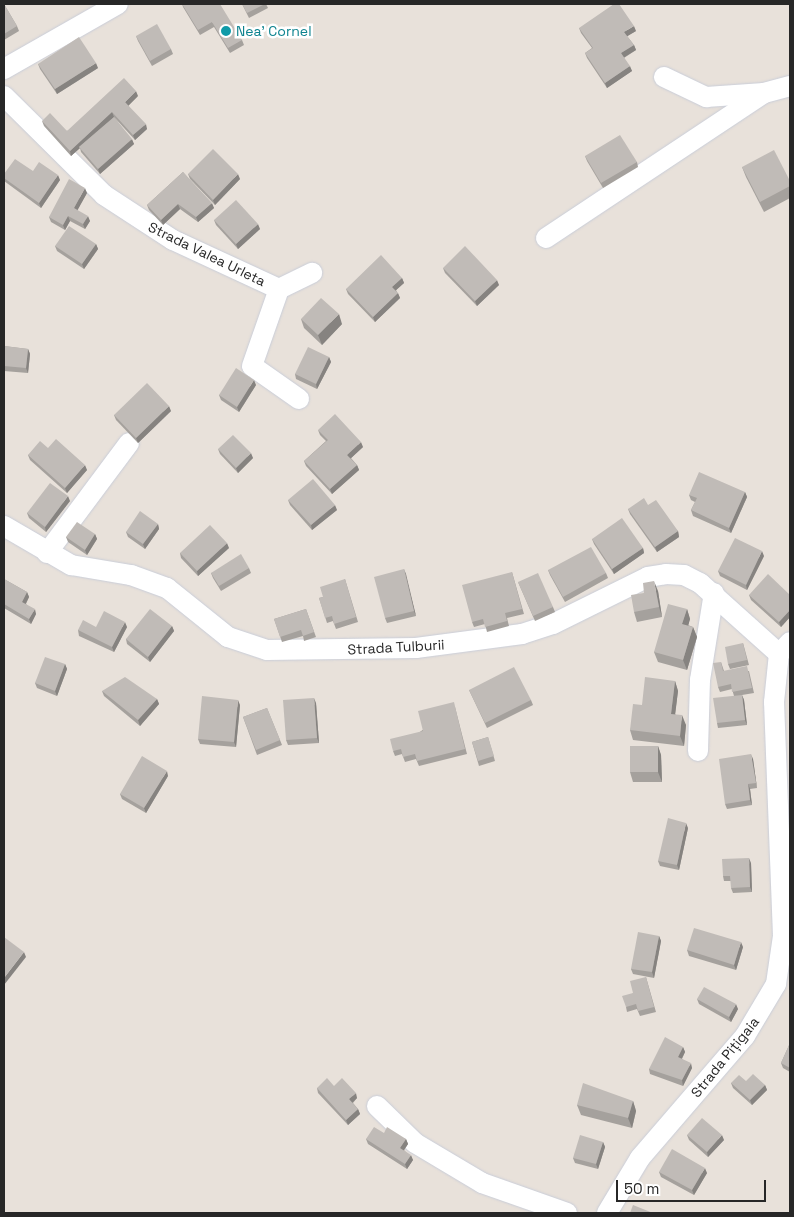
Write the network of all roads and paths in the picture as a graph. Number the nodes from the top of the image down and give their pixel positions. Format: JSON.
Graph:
{"nodes":[{"id":1,"x":118,"y":4,"type":"edge"},
{"id":2,"x":4,"y":69,"type":"edge"},
{"id":3,"x":664,"y":77,"type":"dead end"},
{"id":4,"x":790,"y":86,"type":"edge"},
{"id":5,"x":764,"y":93,"type":"junction"},
{"id":6,"x":4,"y":96,"type":"edge"},
{"id":7,"x":546,"y":238,"type":"dead end"},
{"id":8,"x":312,"y":273,"type":"dead end"},
{"id":9,"x":279,"y":289,"type":"junction"},
{"id":10,"x":299,"y":399,"type":"dead end"},
{"id":11,"x":129,"y":443,"type":"dead end"},
{"id":12,"x":4,"y":526,"type":"edge"},
{"id":13,"x":48,"y":553,"type":"junction"},
{"id":14,"x":714,"y":593,"type":"junction"},
{"id":15,"x":785,"y":648,"type":"edge"},
{"id":16,"x":698,"y":751,"type":"dead end"},
{"id":17,"x":783,"y":987,"type":"edge"},
{"id":18,"x":377,"y":1106,"type":"dead end"},
{"id":19,"x":567,"y":1213,"type":"edge"},
{"id":20,"x":607,"y":1213,"type":"edge"}],
"edges":[{"from":1,"to":2,"type":"street"},
{"from":3,"to":5,"type":"street"},
{"from":4,"to":5,"type":"street"},
{"from":5,"to":7,"type":"street"},
{"from":6,"to":9,"type":"street","name":"Strada Valea Urleta"},
{"from":8,"to":9,"type":"street"},
{"from":9,"to":10,"type":"street"},
{"from":11,"to":13,"type":"street"},
{"from":12,"to":13,"type":"street","name":"Strada Tulburii"},
{"from":13,"to":14,"type":"street","name":"Strada Tulburii"},
{"from":14,"to":15,"type":"street","name":"Strada Tulburii"},
{"from":14,"to":16,"type":"street"},
{"from":15,"to":17,"type":"street","name":"Strada Pițigaia"},
{"from":17,"to":20,"type":"street","name":"Strada Pițigaia"},
{"from":18,"to":19,"type":"street"}]}
